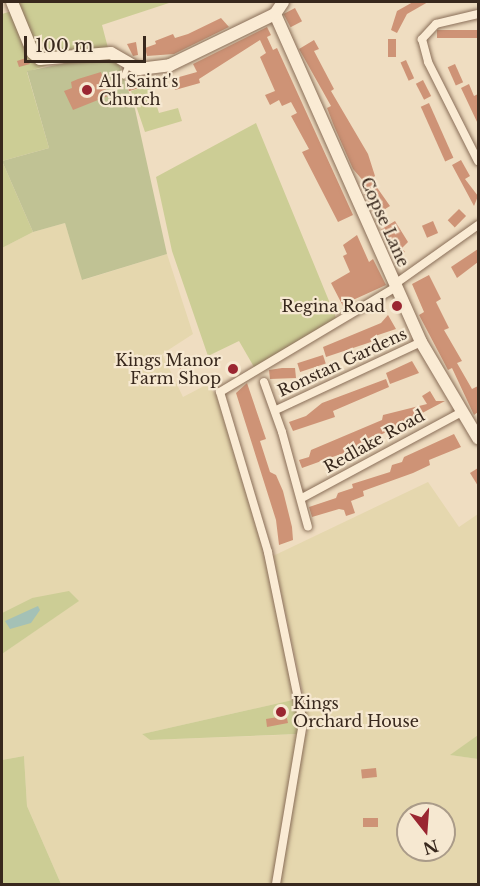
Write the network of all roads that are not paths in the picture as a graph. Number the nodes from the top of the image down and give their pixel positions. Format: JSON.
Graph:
{"nodes":[{"id":1,"x":12,"y":2,"type":"edge"},
{"id":2,"x":283,"y":2,"type":"edge"},
{"id":3,"x":275,"y":14,"type":"junction"},
{"id":4,"x":478,"y":15,"type":"edge"},
{"id":5,"x":478,"y":161,"type":"edge"},
{"id":6,"x":478,"y":225,"type":"edge"},
{"id":7,"x":395,"y":286,"type":"junction"},
{"id":8,"x":421,"y":342,"type":"junction"},
{"id":9,"x":264,"y":382,"type":"dead end"},
{"id":10,"x":276,"y":410,"type":"junction"},
{"id":11,"x":462,"y":412,"type":"junction"},
{"id":12,"x":478,"y":438,"type":"edge"},
{"id":13,"x":302,"y":498,"type":"junction"},
{"id":14,"x":308,"y":527,"type":"dead end"},
{"id":15,"x":276,"y":885,"type":"edge"}],
"edges":[{"from":1,"to":3,"type":"street"},
{"from":2,"to":3,"type":"street"},
{"from":3,"to":7,"type":"street","name":"Copse Lane"},
{"from":4,"to":5,"type":"street"},
{"from":6,"to":7,"type":"street"},
{"from":7,"to":8,"type":"street","name":"Copse Lane"},
{"from":7,"to":15,"type":"street"},
{"from":8,"to":10,"type":"street","name":"Ronstan Gardens"},
{"from":8,"to":11,"type":"street","name":"Copse Lane"},
{"from":9,"to":10,"type":"street"},
{"from":10,"to":13,"type":"street"},
{"from":11,"to":12,"type":"street","name":"Copse Lane"},
{"from":11,"to":13,"type":"street","name":"Redlake Road"},
{"from":13,"to":14,"type":"street"}]}
